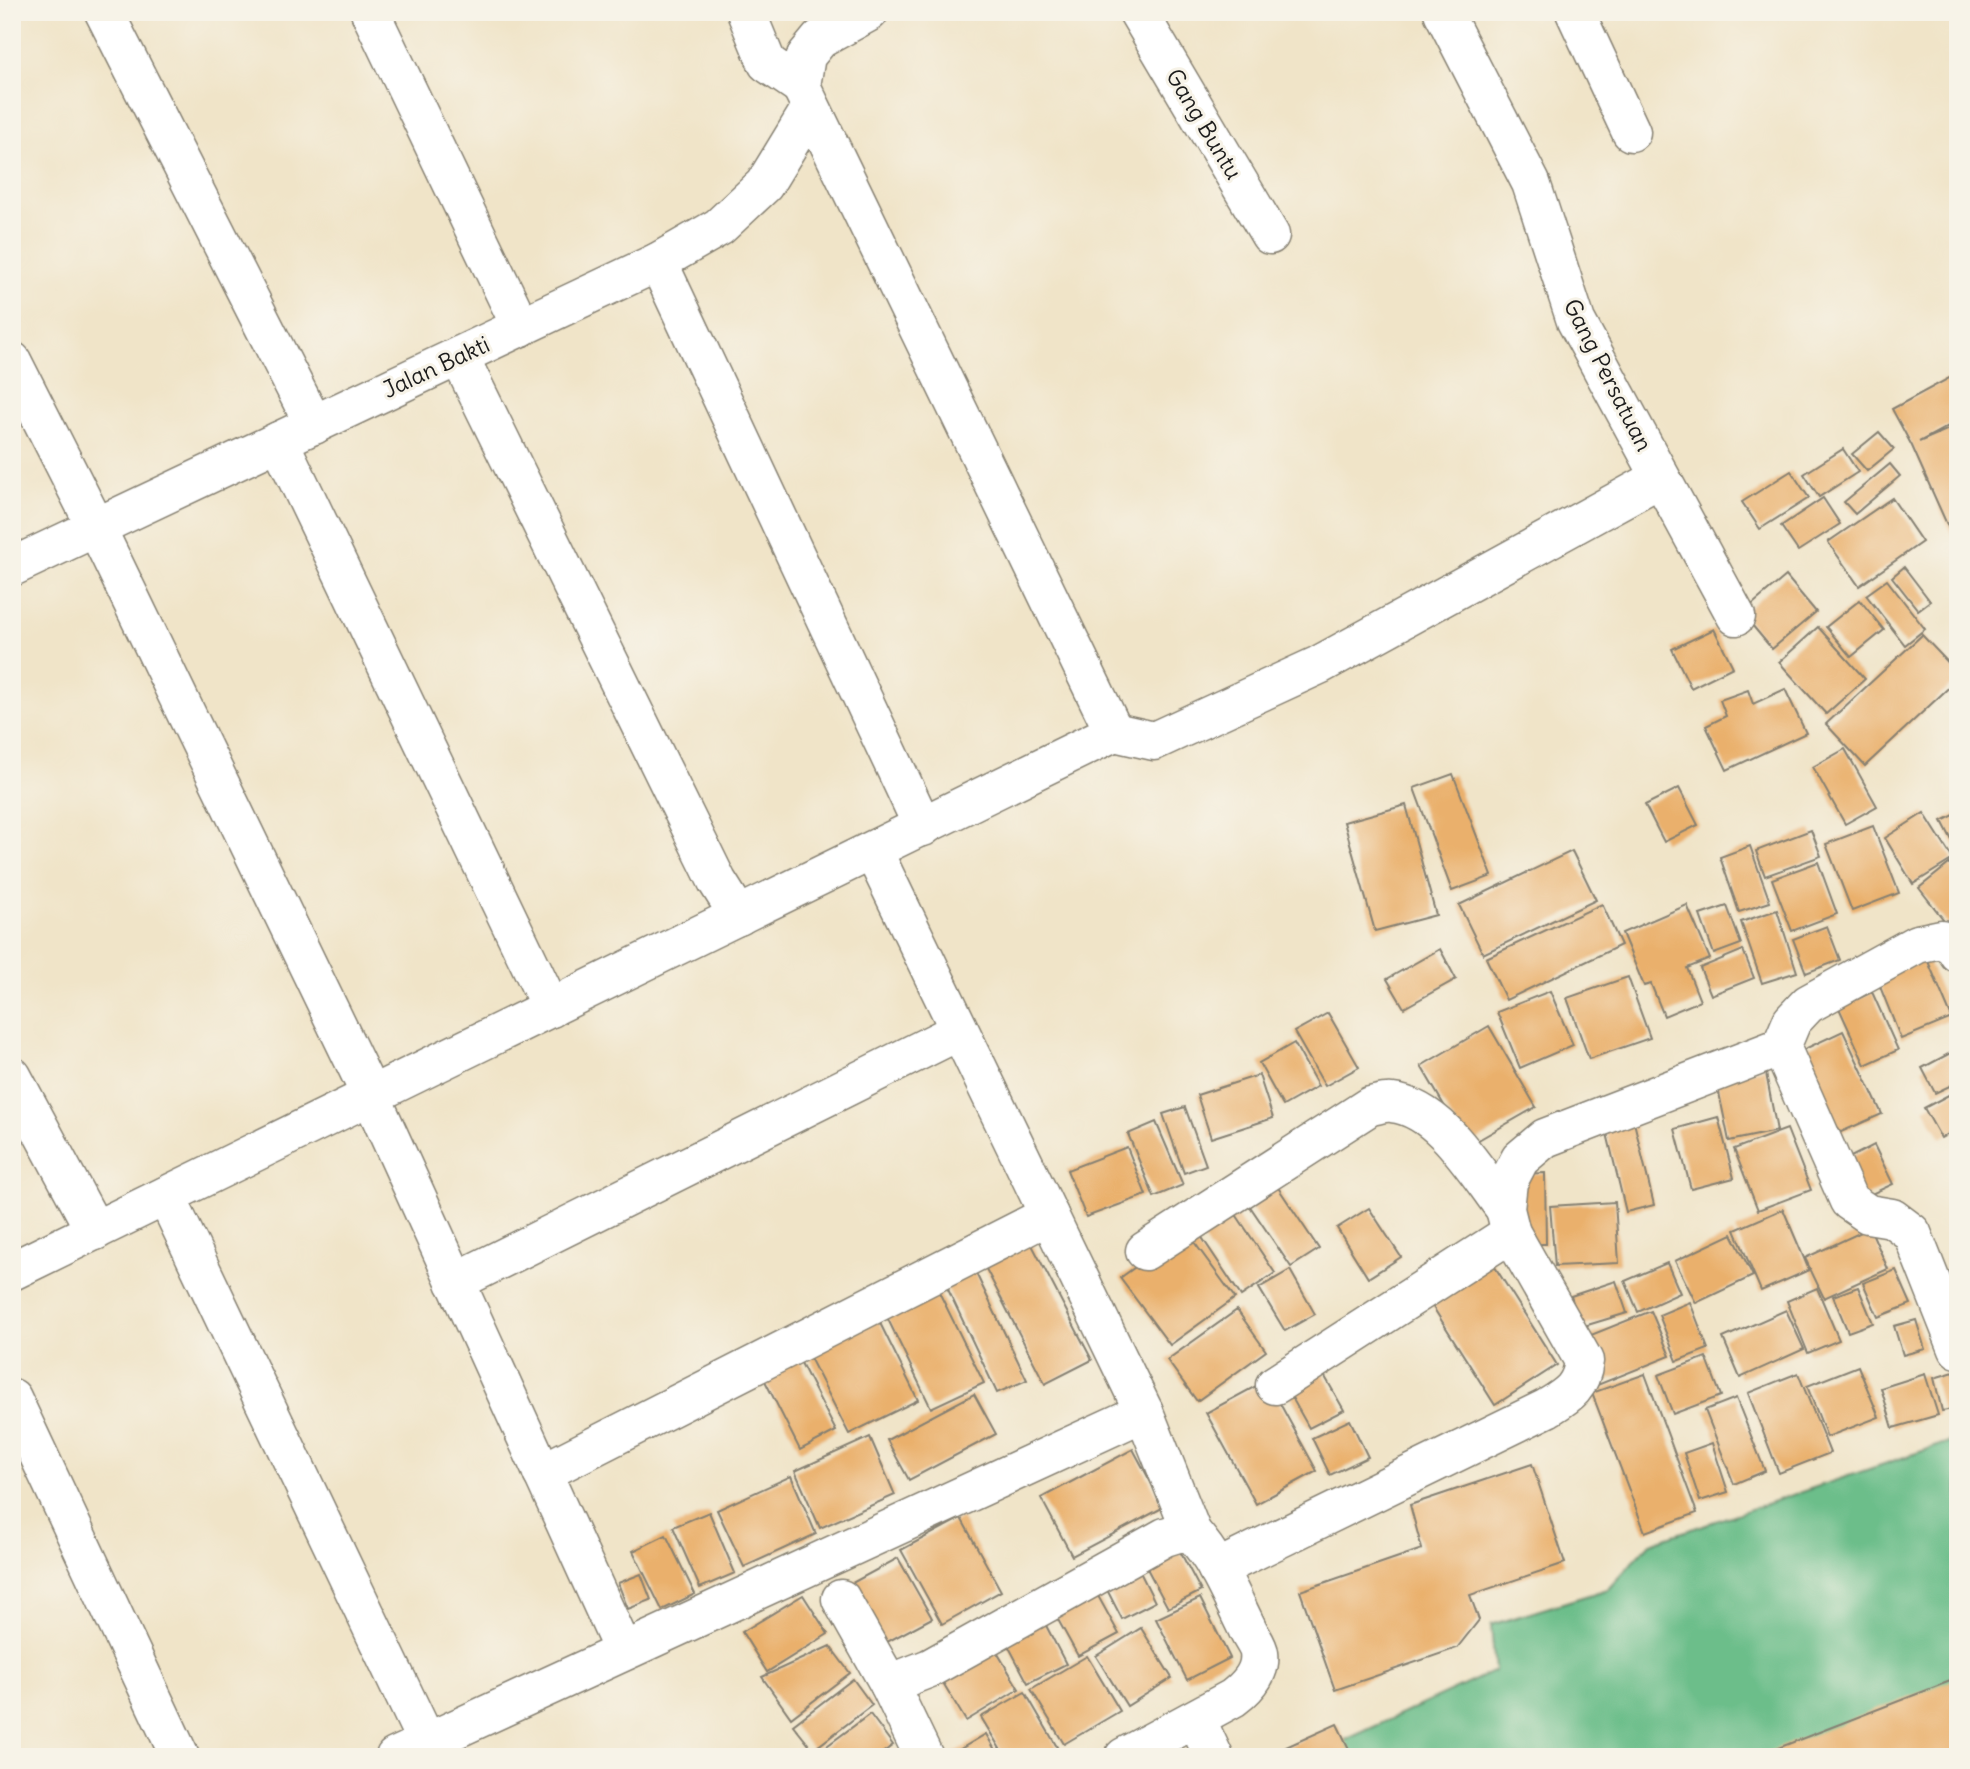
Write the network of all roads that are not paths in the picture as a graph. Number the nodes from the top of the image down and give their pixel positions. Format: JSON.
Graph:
{"nodes":[{"id":1,"x":104,"y":12,"type":"edge"},
{"id":2,"x":370,"y":12,"type":"edge"},
{"id":3,"x":746,"y":12,"type":"edge"},
{"id":4,"x":869,"y":12,"type":"edge"},
{"id":5,"x":1138,"y":12,"type":"edge"},
{"id":6,"x":1443,"y":12,"type":"edge"},
{"id":7,"x":1575,"y":12,"type":"edge"},
{"id":8,"x":806,"y":97,"type":"junction"},
{"id":9,"x":1631,"y":132,"type":"dead end"},
{"id":10,"x":1270,"y":235,"type":"dead end"},
{"id":11,"x":658,"y":262,"type":"junction"},
{"id":12,"x":521,"y":327,"type":"junction"},
{"id":13,"x":459,"y":356,"type":"junction"},
{"id":14,"x":12,"y":361,"type":"edge"},
{"id":15,"x":314,"y":425,"type":"junction"},
{"id":16,"x":279,"y":441,"type":"junction"},
{"id":17,"x":1660,"y":478,"type":"junction"},
{"id":18,"x":96,"y":527,"type":"junction"},
{"id":19,"x":12,"y":567,"type":"edge"},
{"id":20,"x":1736,"y":616,"type":"dead end"},
{"id":21,"x":1114,"y":732,"type":"junction"},
{"id":22,"x":923,"y":827,"type":"junction"},
{"id":23,"x":873,"y":851,"type":"junction"},
{"id":24,"x":739,"y":916,"type":"junction"},
{"id":25,"x":1958,"y":953,"type":"edge"},
{"id":26,"x":551,"y":1008,"type":"junction"},
{"id":27,"x":959,"y":1031,"type":"junction"},
{"id":28,"x":1781,"y":1048,"type":"junction"},
{"id":29,"x":12,"y":1076,"type":"edge"},
{"id":30,"x":371,"y":1096,"type":"junction"},
{"id":31,"x":166,"y":1196,"type":"junction"},
{"id":32,"x":1049,"y":1215,"type":"junction"},
{"id":33,"x":1508,"y":1221,"type":"junction"},
{"id":34,"x":94,"y":1231,"type":"junction"},
{"id":35,"x":1145,"y":1251,"type":"dead end"},
{"id":36,"x":12,"y":1271,"type":"edge"},
{"id":37,"x":455,"y":1282,"type":"junction"},
{"id":38,"x":1958,"y":1349,"type":"edge"},
{"id":39,"x":1275,"y":1385,"type":"dead end"},
{"id":40,"x":12,"y":1398,"type":"edge"},
{"id":41,"x":1144,"y":1412,"type":"junction"},
{"id":42,"x":542,"y":1473,"type":"junction"},
{"id":43,"x":1192,"y":1533,"type":"junction"},
{"id":44,"x":1217,"y":1569,"type":"junction"},
{"id":45,"x":841,"y":1599,"type":"dead end"},
{"id":46,"x":623,"y":1650,"type":"junction"},
{"id":47,"x":889,"y":1684,"type":"junction"},
{"id":48,"x":1196,"y":1719,"type":"junction"},
{"id":49,"x":411,"y":1750,"type":"edge"},
{"id":50,"x":180,"y":1757,"type":"edge"},
{"id":51,"x":924,"y":1757,"type":"edge"},
{"id":52,"x":1124,"y":1757,"type":"edge"},
{"id":53,"x":1214,"y":1757,"type":"edge"}],
"edges":[{"from":1,"to":15,"type":"street"},
{"from":2,"to":12,"type":"street"},
{"from":3,"to":8,"type":"street"},
{"from":4,"to":8,"type":"street","name":"Jalan Bakti"},
{"from":5,"to":10,"type":"street","name":"Gang Buntu"},
{"from":6,"to":17,"type":"street","name":"Gang Persatuan"},
{"from":7,"to":9,"type":"street"},
{"from":8,"to":11,"type":"street","name":"Jalan Bakti"},
{"from":8,"to":21,"type":"street"},
{"from":11,"to":12,"type":"street","name":"Jalan Bakti"},
{"from":11,"to":22,"type":"street"},
{"from":12,"to":13,"type":"street","name":"Jalan Bakti"},
{"from":13,"to":15,"type":"street","name":"Jalan Bakti"},
{"from":13,"to":24,"type":"street"},
{"from":14,"to":18,"type":"street"},
{"from":15,"to":16,"type":"street","name":"Jalan Bakti"},
{"from":16,"to":18,"type":"street","name":"Jalan Bakti"},
{"from":16,"to":26,"type":"street"},
{"from":17,"to":20,"type":"street","name":"Gang Persatuan"},
{"from":17,"to":21,"type":"street"},
{"from":18,"to":19,"type":"street","name":"Jalan Bakti"},
{"from":18,"to":30,"type":"street"},
{"from":21,"to":22,"type":"street"},
{"from":22,"to":23,"type":"street"},
{"from":23,"to":24,"type":"street"},
{"from":23,"to":27,"type":"street"},
{"from":24,"to":26,"type":"street"},
{"from":25,"to":28,"type":"street"},
{"from":26,"to":30,"type":"street"},
{"from":27,"to":32,"type":"street"},
{"from":27,"to":37,"type":"street"},
{"from":28,"to":33,"type":"street"},
{"from":28,"to":38,"type":"street"},
{"from":29,"to":34,"type":"street"},
{"from":30,"to":31,"type":"street"},
{"from":30,"to":37,"type":"street"},
{"from":31,"to":34,"type":"street"},
{"from":31,"to":49,"type":"street"},
{"from":32,"to":41,"type":"street"},
{"from":32,"to":42,"type":"street"},
{"from":33,"to":35,"type":"street"},
{"from":33,"to":39,"type":"street"},
{"from":33,"to":44,"type":"street"},
{"from":34,"to":36,"type":"street"},
{"from":37,"to":42,"type":"street"},
{"from":40,"to":50,"type":"street"},
{"from":41,"to":43,"type":"street"},
{"from":41,"to":46,"type":"street"},
{"from":42,"to":46,"type":"street"},
{"from":43,"to":44,"type":"street"},
{"from":43,"to":47,"type":"street"},
{"from":44,"to":48,"type":"street"},
{"from":45,"to":47,"type":"street"},
{"from":46,"to":49,"type":"street"},
{"from":47,"to":51,"type":"street"},
{"from":48,"to":52,"type":"street"},
{"from":48,"to":53,"type":"street"}]}
